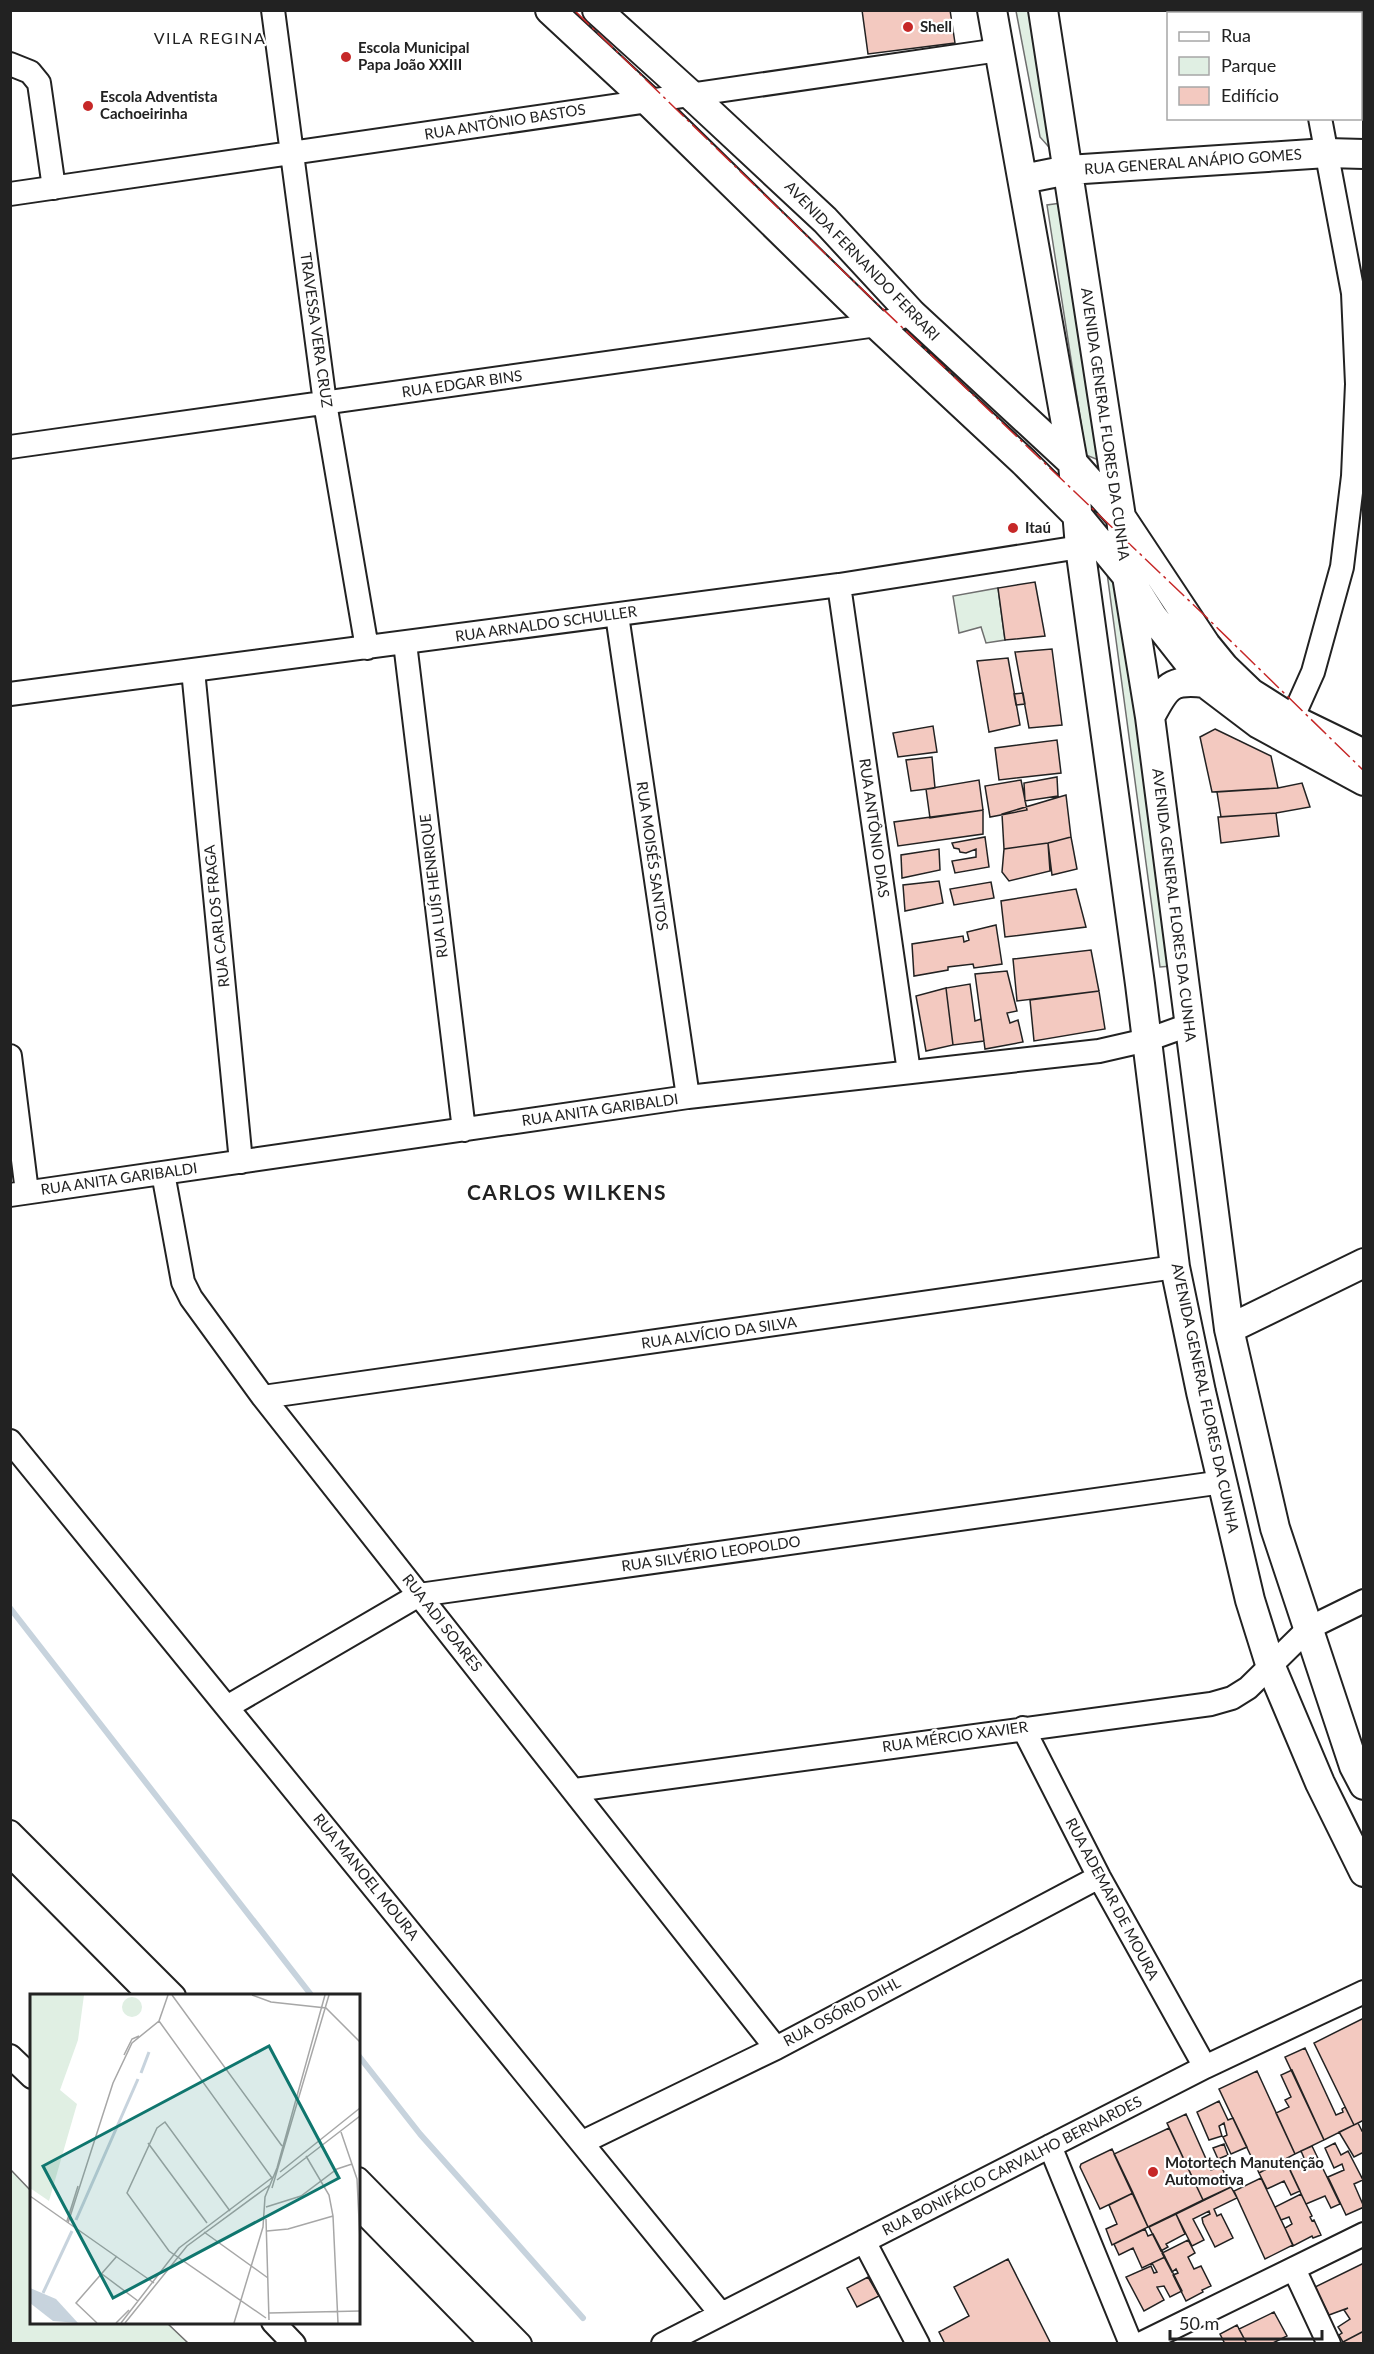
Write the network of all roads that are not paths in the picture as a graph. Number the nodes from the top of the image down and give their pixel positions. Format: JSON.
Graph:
{"nodes":[{"id":1,"x":273,"y":10,"type":"edge"},
{"id":2,"x":550,"y":10,"type":"edge"},
{"id":3,"x":597,"y":10,"type":"edge"},
{"id":4,"x":992,"y":10,"type":"edge"},
{"id":5,"x":1043,"y":10,"type":"edge"},
{"id":6,"x":999,"y":50,"type":"junction"},
{"id":7,"x":10,"y":64,"type":"edge"},
{"id":8,"x":693,"y":96,"type":"junction"},
{"id":9,"x":648,"y":101,"type":"junction"},
{"id":10,"x":1320,"y":120,"type":"edge"},
{"id":11,"x":1327,"y":153,"type":"junction"},
{"id":12,"x":292,"y":154,"type":"junction"},
{"id":13,"x":1364,"y":154,"type":"edge"},
{"id":14,"x":1068,"y":170,"type":"junction"},
{"id":15,"x":1023,"y":179,"type":"junction"},
{"id":16,"x":54,"y":188,"type":"junction"},
{"id":17,"x":10,"y":194,"type":"edge"},
{"id":18,"x":912,"y":314,"type":"junction"},
{"id":19,"x":877,"y":325,"type":"junction"},
{"id":20,"x":326,"y":404,"type":"junction"},
{"id":21,"x":10,"y":447,"type":"edge"},
{"id":22,"x":1073,"y":464,"type":"junction"},
{"id":23,"x":1076,"y":514,"type":"junction"},
{"id":24,"x":1121,"y":517,"type":"junction"},
{"id":25,"x":1080,"y":547,"type":"junction"},
{"id":26,"x":1127,"y":576,"type":"junction"},
{"id":27,"x":839,"y":585,"type":"junction"},
{"id":28,"x":617,"y":615,"type":"junction"},
{"id":29,"x":405,"y":643,"type":"junction"},
{"id":30,"x":367,"y":648,"type":"junction"},
{"id":31,"x":193,"y":670,"type":"junction"},
{"id":32,"x":1204,"y":683,"type":"junction"},
{"id":33,"x":10,"y":694,"type":"edge"},
{"id":34,"x":1150,"y":717,"type":"junction"},
{"id":35,"x":1292,"y":719,"type":"junction"},
{"id":36,"x":1364,"y":754,"type":"edge"},
{"id":37,"x":1364,"y":781,"type":"edge"},
{"id":38,"x":1189,"y":1025,"type":"junction"},
{"id":39,"x":1147,"y":1040,"type":"junction"},
{"id":40,"x":10,"y":1056,"type":"edge"},
{"id":41,"x":909,"y":1072,"type":"junction"},
{"id":42,"x":688,"y":1097,"type":"junction"},
{"id":43,"x":464,"y":1130,"type":"junction"},
{"id":44,"x":240,"y":1162,"type":"junction"},
{"id":45,"x":163,"y":1173,"type":"junction"},
{"id":46,"x":19,"y":1194,"type":"edge"},
{"id":47,"x":1364,"y":1263,"type":"edge"},
{"id":48,"x":1175,"y":1267,"type":"junction"},
{"id":49,"x":1229,"y":1329,"type":"junction"},
{"id":50,"x":263,"y":1397,"type":"junction"},
{"id":51,"x":10,"y":1441,"type":"edge"},
{"id":52,"x":1222,"y":1482,"type":"junction"},
{"id":53,"x":419,"y":1595,"type":"junction"},
{"id":54,"x":1364,"y":1601,"type":"edge"},
{"id":55,"x":1309,"y":1628,"type":"junction"},
{"id":56,"x":1271,"y":1667,"type":"junction"},
{"id":57,"x":227,"y":1707,"type":"junction"},
{"id":58,"x":1023,"y":1728,"type":"junction"},
{"id":59,"x":1364,"y":1785,"type":"edge"},
{"id":60,"x":575,"y":1790,"type":"junction"},
{"id":61,"x":10,"y":1832,"type":"edge"},
{"id":62,"x":10,"y":1855,"type":"edge"},
{"id":63,"x":1364,"y":1872,"type":"edge"},
{"id":64,"x":1099,"y":1877,"type":"junction"},
{"id":65,"x":1364,"y":1992,"type":"edge"},
{"id":66,"x":162,"y":1994,"type":"edge"},
{"id":67,"x":776,"y":2048,"type":"junction"},
{"id":68,"x":10,"y":2056,"type":"edge"},
{"id":69,"x":1205,"y":2067,"type":"junction"},
{"id":70,"x":30,"y":2075,"type":"edge"},
{"id":71,"x":583,"y":2142,"type":"junction"},
{"id":72,"x":1050,"y":2146,"type":"junction"},
{"id":73,"x":360,"y":2181,"type":"edge"},
{"id":74,"x":360,"y":2209,"type":"edge"},
{"id":75,"x":1364,"y":2234,"type":"edge"},
{"id":76,"x":864,"y":2241,"type":"junction"},
{"id":77,"x":1294,"y":2269,"type":"junction"},
{"id":78,"x":721,"y":2314,"type":"junction"},
{"id":79,"x":275,"y":2324,"type":"edge"},
{"id":80,"x":294,"y":2343,"type":"edge"},
{"id":81,"x":492,"y":2343,"type":"edge"},
{"id":82,"x":520,"y":2343,"type":"edge"},
{"id":83,"x":663,"y":2343,"type":"edge"},
{"id":84,"x":918,"y":2343,"type":"edge"},
{"id":85,"x":1131,"y":2343,"type":"edge"},
{"id":86,"x":1140,"y":2343,"type":"edge"},
{"id":87,"x":1329,"y":2343,"type":"edge"}],
"edges":[{"from":1,"to":12,"type":"street","name":"TRAVESSA VERA CRUZ"},
{"from":2,"to":9,"type":"main road","name":"AVENIDA FERNANDO FERRARI"},
{"from":3,"to":8,"type":"main road","name":"AVENIDA FERNANDO FERRARI"},
{"from":4,"to":6,"type":"main road"},
{"from":5,"to":14,"type":"main road","name":"AVENIDA GENERAL FLORES DA CUNHA"},
{"from":6,"to":8,"type":"street","name":"RUA ANTÔNIO BASTOS"},
{"from":6,"to":15,"type":"main road"},
{"from":7,"to":16,"type":"street"},
{"from":8,"to":9,"type":"street","name":"RUA ANTÔNIO BASTOS"},
{"from":8,"to":18,"type":"main road","name":"AVENIDA FERNANDO FERRARI"},
{"from":9,"to":12,"type":"street","name":"RUA ANTÔNIO BASTOS"},
{"from":9,"to":19,"type":"main road","name":"AVENIDA FERNANDO FERRARI"},
{"from":10,"to":11,"type":"street"},
{"from":11,"to":13,"type":"main road","name":"RUA GENERAL ANÁPIO GOMES"},
{"from":11,"to":14,"type":"main road","name":"RUA GENERAL ANÁPIO GOMES"},
{"from":11,"to":35,"type":"street"},
{"from":12,"to":16,"type":"street","name":"RUA ANTÔNIO BASTOS"},
{"from":12,"to":20,"type":"street","name":"TRAVESSA VERA CRUZ"},
{"from":14,"to":15,"type":"main road","name":"RUA GENERAL ANÁPIO GOMES"},
{"from":14,"to":24,"type":"main road","name":"AVENIDA GENERAL FLORES DA CUNHA"},
{"from":15,"to":22,"type":"main road"},
{"from":16,"to":17,"type":"street","name":"RUA ANTÔNIO BASTOS"},
{"from":18,"to":19,"type":"street","name":"RUA EDGAR BINS"},
{"from":18,"to":22,"type":"main road","name":"AVENIDA FERNANDO FERRARI"},
{"from":19,"to":20,"type":"street","name":"RUA EDGAR BINS"},
{"from":19,"to":23,"type":"main road","name":"AVENIDA FERNANDO FERRARI"},
{"from":20,"to":21,"type":"street","name":"RUA EDGAR BINS"},
{"from":20,"to":30,"type":"street","name":"TRAVESSA VERA CRUZ"},
{"from":22,"to":23,"type":"main road"},
{"from":22,"to":24,"type":"main road","name":"AVENIDA FERNANDO FERRARI"},
{"from":23,"to":25,"type":"main road"},
{"from":23,"to":26,"type":"main road","name":"AVENIDA FERNANDO FERRARI"},
{"from":24,"to":26,"type":"main road","name":"AVENIDA GENERAL FLORES DA CUNHA"},
{"from":24,"to":35,"type":"main road","name":"AVENIDA FERNANDO FERRARI"},
{"from":25,"to":27,"type":"street","name":"RUA ARNALDO SCHULLER"},
{"from":25,"to":39,"type":"main road","name":"AVENIDA GENERAL FLORES DA CUNHA"},
{"from":26,"to":32,"type":"main road","name":"AVENIDA FERNANDO FERRARI"},
{"from":26,"to":34,"type":"main road","name":"AVENIDA GENERAL FLORES DA CUNHA"},
{"from":27,"to":28,"type":"street","name":"RUA ARNALDO SCHULLER"},
{"from":27,"to":41,"type":"street","name":"RUA ANTÔNIO DIAS"},
{"from":28,"to":29,"type":"street","name":"RUA ARNALDO SCHULLER"},
{"from":28,"to":42,"type":"street","name":"RUA MOISÉS SANTOS"},
{"from":29,"to":30,"type":"street","name":"RUA ARNALDO SCHULLER"},
{"from":29,"to":43,"type":"street","name":"RUA LUÍS HENRIQUE"},
{"from":30,"to":31,"type":"street","name":"RUA ARNALDO SCHULLER"},
{"from":31,"to":33,"type":"street","name":"RUA ARNALDO SCHULLER"},
{"from":31,"to":44,"type":"street","name":"RUA CARLOS FRAGA"},
{"from":32,"to":34,"type":"main road"},
{"from":32,"to":37,"type":"main road","name":"AVENIDA FERNANDO FERRARI"},
{"from":34,"to":38,"type":"main road","name":"AVENIDA GENERAL FLORES DA CUNHA"},
{"from":35,"to":36,"type":"main road","name":"AVENIDA FERNANDO FERRARI"},
{"from":38,"to":39,"type":"street","name":"RUA ANITA GARIBALDI"},
{"from":38,"to":49,"type":"main road","name":"AVENIDA GENERAL FLORES DA CUNHA"},
{"from":39,"to":41,"type":"street","name":"RUA ANITA GARIBALDI"},
{"from":39,"to":48,"type":"main road","name":"AVENIDA GENERAL FLORES DA CUNHA"},
{"from":40,"to":46,"type":"street"},
{"from":41,"to":42,"type":"street","name":"RUA ANITA GARIBALDI"},
{"from":42,"to":43,"type":"street","name":"RUA ANITA GARIBALDI"},
{"from":43,"to":44,"type":"street","name":"RUA ANITA GARIBALDI"},
{"from":44,"to":45,"type":"street","name":"RUA ANITA GARIBALDI"},
{"from":45,"to":46,"type":"street","name":"RUA ANITA GARIBALDI"},
{"from":45,"to":50,"type":"street","name":"RUA ADI SOARES"},
{"from":47,"to":49,"type":"main road"},
{"from":48,"to":50,"type":"street","name":"RUA ALVÍCIO DA SILVA"},
{"from":48,"to":52,"type":"main road","name":"AVENIDA GENERAL FLORES DA CUNHA"},
{"from":49,"to":55,"type":"main road","name":"AVENIDA GENERAL FLORES DA CUNHA"},
{"from":50,"to":53,"type":"street","name":"RUA ADI SOARES"},
{"from":51,"to":57,"type":"street","name":"RUA MANOEL MOURA"},
{"from":52,"to":53,"type":"street","name":"RUA SILVÉRIO LEOPOLDO"},
{"from":52,"to":56,"type":"main road","name":"AVENIDA GENERAL FLORES DA CUNHA"},
{"from":53,"to":57,"type":"street","name":"RUA SILVÉRIO LEOPOLDO"},
{"from":53,"to":60,"type":"street","name":"RUA ADI SOARES"},
{"from":54,"to":55,"type":"street","name":"RUA MÉRCIO XAVIER"},
{"from":55,"to":56,"type":"street","name":"RUA MÉRCIO XAVIER"},
{"from":55,"to":59,"type":"main road","name":"AVENIDA GENERAL FLORES DA CUNHA"},
{"from":56,"to":58,"type":"street","name":"RUA MÉRCIO XAVIER"},
{"from":56,"to":63,"type":"main road","name":"AVENIDA GENERAL FLORES DA CUNHA"},
{"from":57,"to":71,"type":"street","name":"RUA MANOEL MOURA"},
{"from":58,"to":60,"type":"street","name":"RUA MÉRCIO XAVIER"},
{"from":58,"to":64,"type":"street","name":"RUA ADEMAR DE MOURA"},
{"from":60,"to":67,"type":"street","name":"RUA ADI SOARES"},
{"from":61,"to":66,"type":"street"},
{"from":62,"to":66,"type":"street"},
{"from":64,"to":67,"type":"street","name":"RUA OSÓRIO DIHL"},
{"from":64,"to":69,"type":"street","name":"RUA ADEMAR DE MOURA"},
{"from":65,"to":69,"type":"street","name":"RUA BONIFÁCIO CARVALHO BERNARDES"},
{"from":67,"to":71,"type":"street","name":"RUA OSÓRIO DIHL"},
{"from":68,"to":70,"type":"street"},
{"from":69,"to":72,"type":"street","name":"RUA BONIFÁCIO CARVALHO BERNARDES"},
{"from":71,"to":78,"type":"street","name":"RUA MANOEL MOURA"},
{"from":72,"to":76,"type":"street","name":"RUA BONIFÁCIO CARVALHO BERNARDES"},
{"from":72,"to":85,"type":"street"},
{"from":73,"to":82,"type":"street"},
{"from":74,"to":81,"type":"street"},
{"from":75,"to":77,"type":"street"},
{"from":76,"to":78,"type":"street","name":"RUA BONIFÁCIO CARVALHO BERNARDES"},
{"from":76,"to":84,"type":"street"},
{"from":77,"to":86,"type":"street"},
{"from":77,"to":87,"type":"street"},
{"from":78,"to":83,"type":"street","name":"RUA BONIFÁCIO CARVALHO BERNARDES"},
{"from":79,"to":80,"type":"street"}]}
